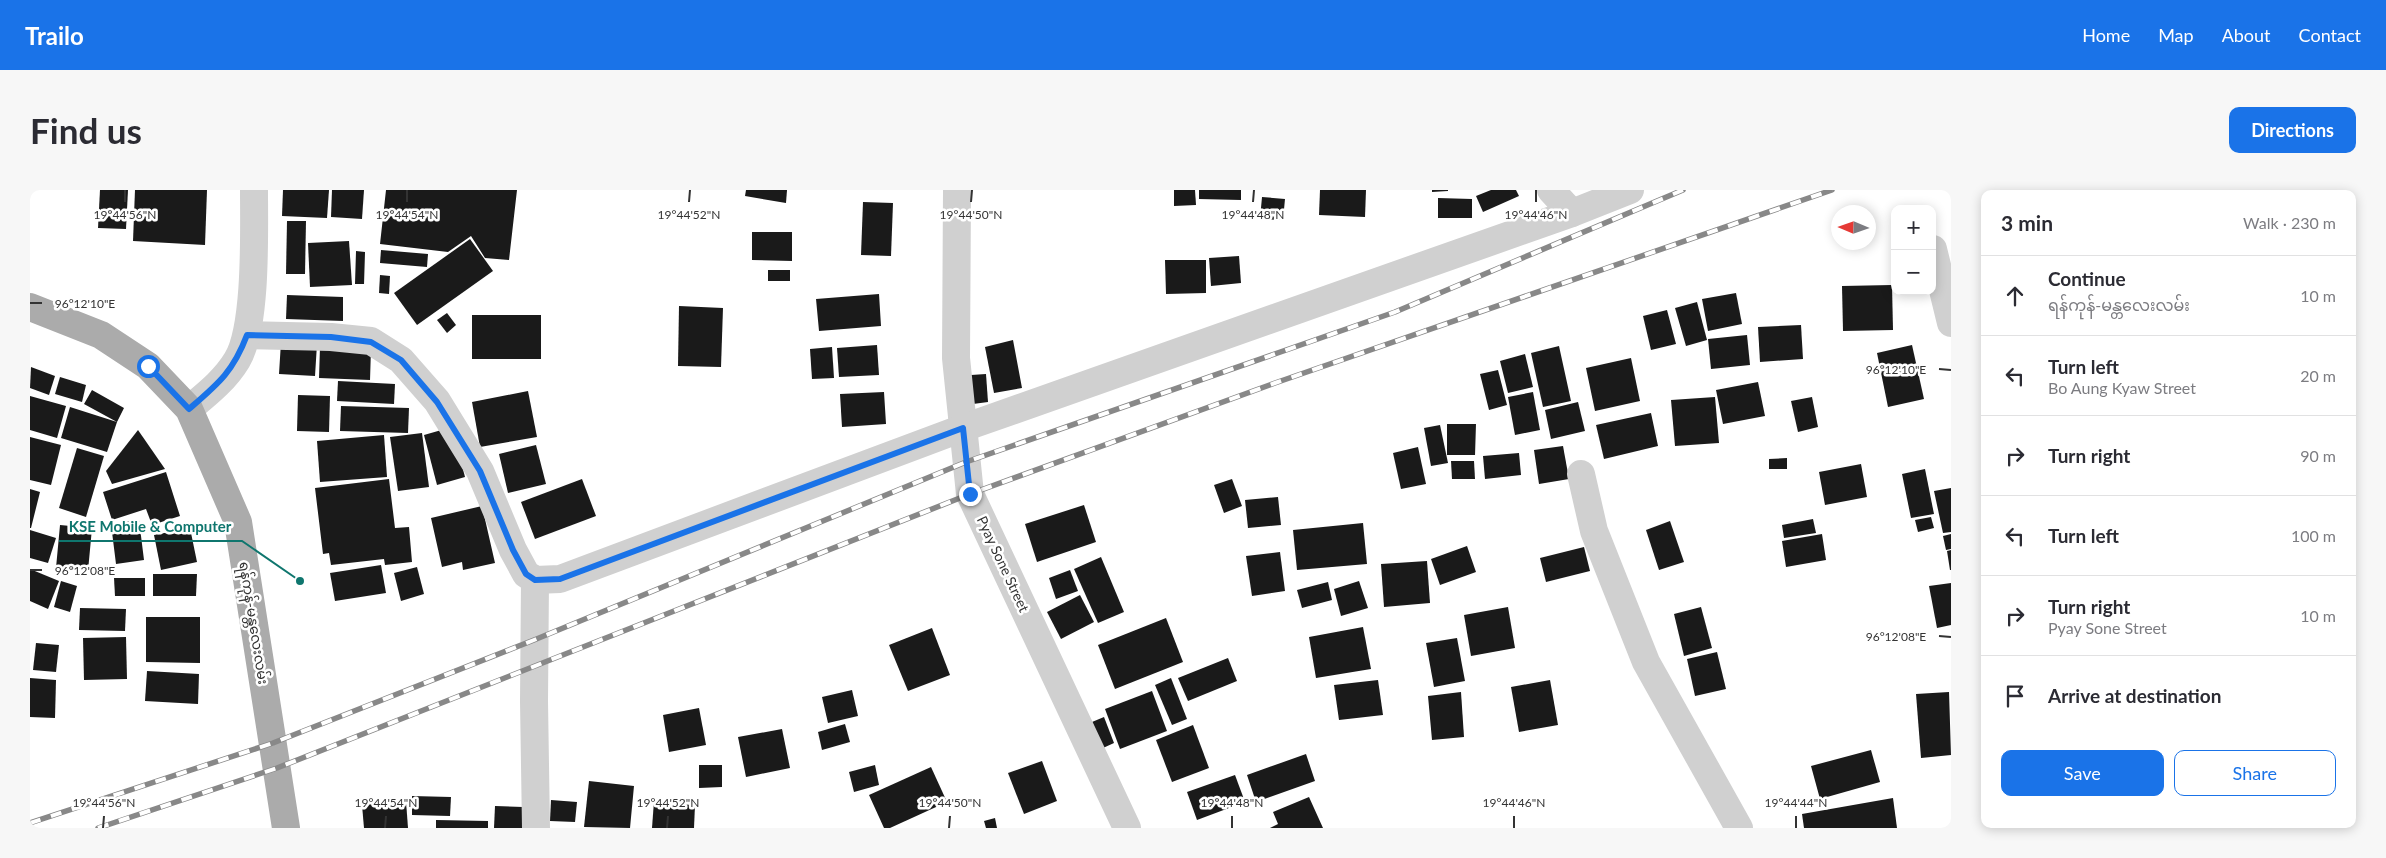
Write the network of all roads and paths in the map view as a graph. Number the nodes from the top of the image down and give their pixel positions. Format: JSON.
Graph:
{"nodes":[{"id":1,"x":254,"y":190,"type":"edge"},
{"id":2,"x":957,"y":190,"type":"edge"},
{"id":3,"x":1551,"y":190,"type":"edge"},
{"id":4,"x":1630,"y":190,"type":"edge"},
{"id":5,"x":1572,"y":213,"type":"junction"},
{"id":6,"x":1933,"y":250,"type":"edge"},
{"id":7,"x":30,"y":306,"type":"edge"},
{"id":8,"x":1951,"y":323,"type":"edge"},
{"id":9,"x":247,"y":335,"type":"junction"},
{"id":10,"x":189,"y":409,"type":"junction"},
{"id":11,"x":963,"y":428,"type":"junction"},
{"id":12,"x":1581,"y":474,"type":"dead end"},
{"id":13,"x":535,"y":580,"type":"junction"},
{"id":14,"x":286,"y":828,"type":"edge"},
{"id":15,"x":536,"y":828,"type":"edge"},
{"id":16,"x":1127,"y":828,"type":"edge"},
{"id":17,"x":1739,"y":828,"type":"edge"}],
"edges":[{"from":1,"to":9,"type":"street"},
{"from":2,"to":11,"type":"street","name":"Pyay Sone Street"},
{"from":3,"to":5,"type":"street"},
{"from":4,"to":5,"type":"street"},
{"from":5,"to":11,"type":"street"},
{"from":6,"to":8,"type":"street"},
{"from":7,"to":10,"type":"main road","name":"ရန်ကုန်-မန္တလေးလမ်း"},
{"from":9,"to":10,"type":"street"},
{"from":9,"to":13,"type":"street"},
{"from":10,"to":14,"type":"main road","name":"ရန်ကုန်-မန္တလေးလမ်း"},
{"from":11,"to":13,"type":"street"},
{"from":11,"to":16,"type":"street","name":"Pyay Sone Street"},
{"from":12,"to":17,"type":"street"},
{"from":13,"to":15,"type":"street"}]}
